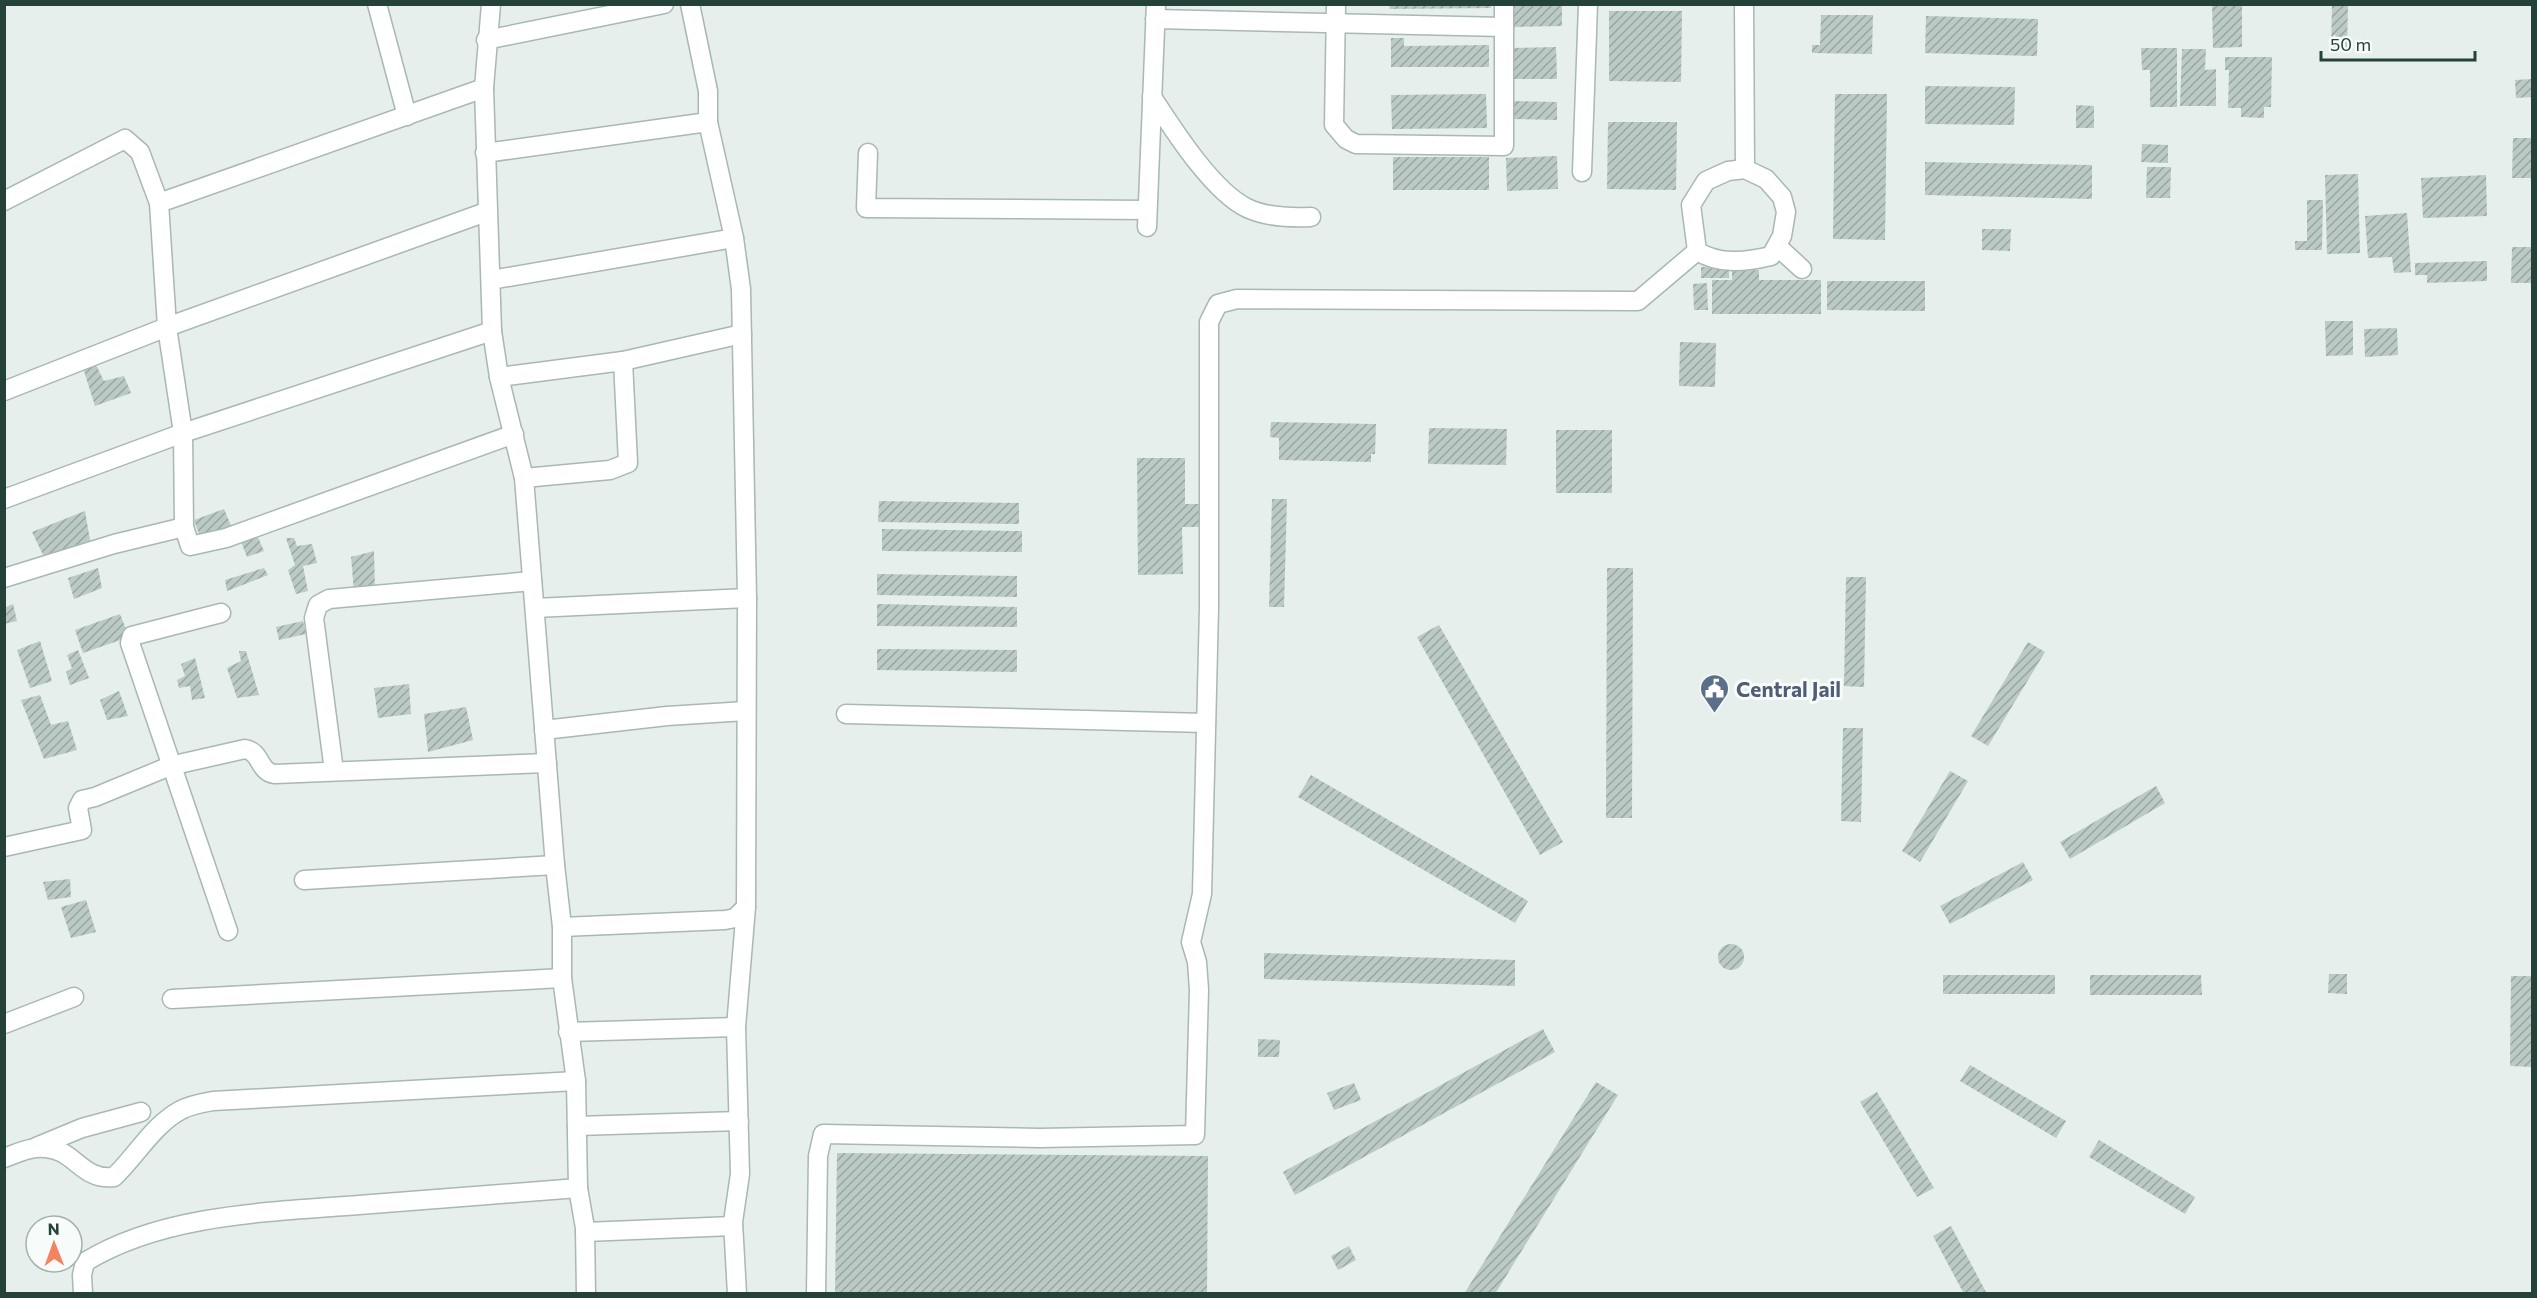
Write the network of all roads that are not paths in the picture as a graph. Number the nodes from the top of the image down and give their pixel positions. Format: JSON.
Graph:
{"nodes":[{"id":1,"x":377,"y":4,"type":"edge"},
{"id":2,"x":491,"y":4,"type":"edge"},
{"id":3,"x":664,"y":4,"type":"edge"},
{"id":4,"x":690,"y":4,"type":"edge"},
{"id":5,"x":1504,"y":4,"type":"edge"},
{"id":6,"x":1588,"y":4,"type":"edge"},
{"id":7,"x":1744,"y":4,"type":"edge"},
{"id":8,"x":1155,"y":12,"type":"edge"},
{"id":9,"x":1336,"y":13,"type":"edge"},
{"id":10,"x":1504,"y":27,"type":"junction"},
{"id":11,"x":486,"y":40,"type":"junction"},
{"id":12,"x":484,"y":88,"type":"junction"},
{"id":13,"x":1152,"y":97,"type":"junction"},
{"id":14,"x":407,"y":116,"type":"junction"},
{"id":15,"x":708,"y":122,"type":"junction"},
{"id":16,"x":485,"y":153,"type":"junction"},
{"id":17,"x":867,"y":153,"type":"dead end"},
{"id":18,"x":1745,"y":169,"type":"junction"},
{"id":19,"x":1582,"y":172,"type":"dead end"},
{"id":20,"x":4,"y":201,"type":"edge"},
{"id":21,"x":159,"y":203,"type":"junction"},
{"id":22,"x":486,"y":212,"type":"junction"},
{"id":23,"x":1311,"y":217,"type":"dead end"},
{"id":24,"x":734,"y":238,"type":"junction"},
{"id":25,"x":1777,"y":246,"type":"junction"},
{"id":26,"x":1696,"y":251,"type":"junction"},
{"id":27,"x":1802,"y":269,"type":"dead end"},
{"id":28,"x":491,"y":280,"type":"junction"},
{"id":29,"x":167,"y":327,"type":"junction"},
{"id":30,"x":492,"y":331,"type":"junction"},
{"id":31,"x":742,"y":334,"type":"junction"},
{"id":32,"x":623,"y":361,"type":"junction"},
{"id":33,"x":499,"y":377,"type":"junction"},
{"id":34,"x":5,"y":388,"type":"edge"},
{"id":35,"x":183,"y":433,"type":"junction"},
{"id":36,"x":514,"y":434,"type":"junction"},
{"id":37,"x":524,"y":478,"type":"junction"},
{"id":38,"x":4,"y":499,"type":"edge"},
{"id":39,"x":184,"y":527,"type":"junction"},
{"id":40,"x":4,"y":578,"type":"edge"},
{"id":41,"x":532,"y":581,"type":"junction"},
{"id":42,"x":747,"y":598,"type":"junction"},
{"id":43,"x":535,"y":608,"type":"junction"},
{"id":44,"x":221,"y":613,"type":"dead end"},
{"id":45,"x":746,"y":711,"type":"junction"},
{"id":46,"x":846,"y":714,"type":"dead end"},
{"id":47,"x":1206,"y":723,"type":"junction"},
{"id":48,"x":544,"y":730,"type":"junction"},
{"id":49,"x":547,"y":762,"type":"junction"},
{"id":50,"x":170,"y":766,"type":"junction"},
{"id":51,"x":334,"y":771,"type":"junction"},
{"id":52,"x":4,"y":847,"type":"edge"},
{"id":53,"x":555,"y":865,"type":"junction"},
{"id":54,"x":304,"y":880,"type":"dead end"},
{"id":55,"x":746,"y":906,"type":"junction"},
{"id":56,"x":562,"y":927,"type":"junction"},
{"id":57,"x":228,"y":931,"type":"dead end"},
{"id":58,"x":562,"y":978,"type":"junction"},
{"id":59,"x":74,"y":997,"type":"dead end"},
{"id":60,"x":172,"y":999,"type":"dead end"},
{"id":61,"x":4,"y":1024,"type":"edge"},
{"id":62,"x":736,"y":1027,"type":"junction"},
{"id":63,"x":568,"y":1032,"type":"junction"},
{"id":64,"x":576,"y":1081,"type":"junction"},
{"id":65,"x":141,"y":1112,"type":"dead end"},
{"id":66,"x":739,"y":1121,"type":"junction"},
{"id":67,"x":577,"y":1125,"type":"junction"},
{"id":68,"x":31,"y":1148,"type":"junction"},
{"id":69,"x":4,"y":1158,"type":"edge"},
{"id":70,"x":578,"y":1188,"type":"junction"},
{"id":71,"x":733,"y":1226,"type":"junction"},
{"id":72,"x":585,"y":1232,"type":"junction"},
{"id":73,"x":83,"y":1293,"type":"edge"},
{"id":74,"x":586,"y":1293,"type":"edge"},
{"id":75,"x":737,"y":1293,"type":"edge"},
{"id":76,"x":816,"y":1293,"type":"edge"}],
"edges":[{"from":1,"to":14,"type":"street"},
{"from":2,"to":11,"type":"street"},
{"from":3,"to":11,"type":"street"},
{"from":4,"to":15,"type":"street"},
{"from":5,"to":10,"type":"street"},
{"from":6,"to":19,"type":"street"},
{"from":7,"to":18,"type":"street"},
{"from":8,"to":9,"type":"street"},
{"from":8,"to":13,"type":"street"},
{"from":9,"to":10,"type":"street"},
{"from":9,"to":10,"type":"street"},
{"from":11,"to":12,"type":"street"},
{"from":12,"to":14,"type":"street"},
{"from":12,"to":16,"type":"street"},
{"from":13,"to":17,"type":"street"},
{"from":13,"to":23,"type":"street"},
{"from":14,"to":21,"type":"street"},
{"from":15,"to":16,"type":"street"},
{"from":15,"to":24,"type":"street"},
{"from":16,"to":22,"type":"street"},
{"from":18,"to":25,"type":"street"},
{"from":18,"to":26,"type":"street"},
{"from":20,"to":21,"type":"street"},
{"from":21,"to":29,"type":"street"},
{"from":22,"to":28,"type":"street"},
{"from":22,"to":29,"type":"street"},
{"from":24,"to":28,"type":"street"},
{"from":24,"to":31,"type":"street"},
{"from":25,"to":26,"type":"street"},
{"from":25,"to":27,"type":"street"},
{"from":26,"to":47,"type":"street"},
{"from":28,"to":30,"type":"street"},
{"from":29,"to":34,"type":"street"},
{"from":29,"to":35,"type":"street"},
{"from":30,"to":33,"type":"street"},
{"from":30,"to":35,"type":"street"},
{"from":31,"to":32,"type":"street"},
{"from":31,"to":42,"type":"street"},
{"from":32,"to":33,"type":"street"},
{"from":32,"to":37,"type":"street"},
{"from":33,"to":36,"type":"street"},
{"from":35,"to":38,"type":"street"},
{"from":35,"to":39,"type":"street"},
{"from":36,"to":37,"type":"street"},
{"from":36,"to":39,"type":"street"},
{"from":37,"to":41,"type":"street"},
{"from":39,"to":40,"type":"street"},
{"from":41,"to":43,"type":"street"},
{"from":41,"to":51,"type":"street"},
{"from":42,"to":43,"type":"street"},
{"from":42,"to":45,"type":"street"},
{"from":43,"to":48,"type":"street"},
{"from":44,"to":50,"type":"street"},
{"from":45,"to":48,"type":"street"},
{"from":45,"to":55,"type":"street"},
{"from":46,"to":47,"type":"street"},
{"from":47,"to":76,"type":"street"},
{"from":48,"to":49,"type":"street"},
{"from":49,"to":51,"type":"street"},
{"from":49,"to":53,"type":"street"},
{"from":50,"to":51,"type":"street"},
{"from":50,"to":52,"type":"street"},
{"from":50,"to":57,"type":"street"},
{"from":53,"to":54,"type":"street"},
{"from":53,"to":56,"type":"street"},
{"from":55,"to":56,"type":"street"},
{"from":55,"to":62,"type":"street"},
{"from":56,"to":58,"type":"street"},
{"from":58,"to":60,"type":"street"},
{"from":58,"to":63,"type":"street"},
{"from":59,"to":61,"type":"street"},
{"from":62,"to":63,"type":"street"},
{"from":62,"to":66,"type":"street"},
{"from":63,"to":64,"type":"street"},
{"from":64,"to":67,"type":"street"},
{"from":64,"to":68,"type":"street"},
{"from":65,"to":68,"type":"street"},
{"from":66,"to":67,"type":"street"},
{"from":66,"to":71,"type":"street"},
{"from":67,"to":70,"type":"street"},
{"from":68,"to":69,"type":"street"},
{"from":70,"to":72,"type":"street"},
{"from":70,"to":73,"type":"street"},
{"from":71,"to":72,"type":"street"},
{"from":71,"to":75,"type":"street"},
{"from":72,"to":74,"type":"street"}]}
